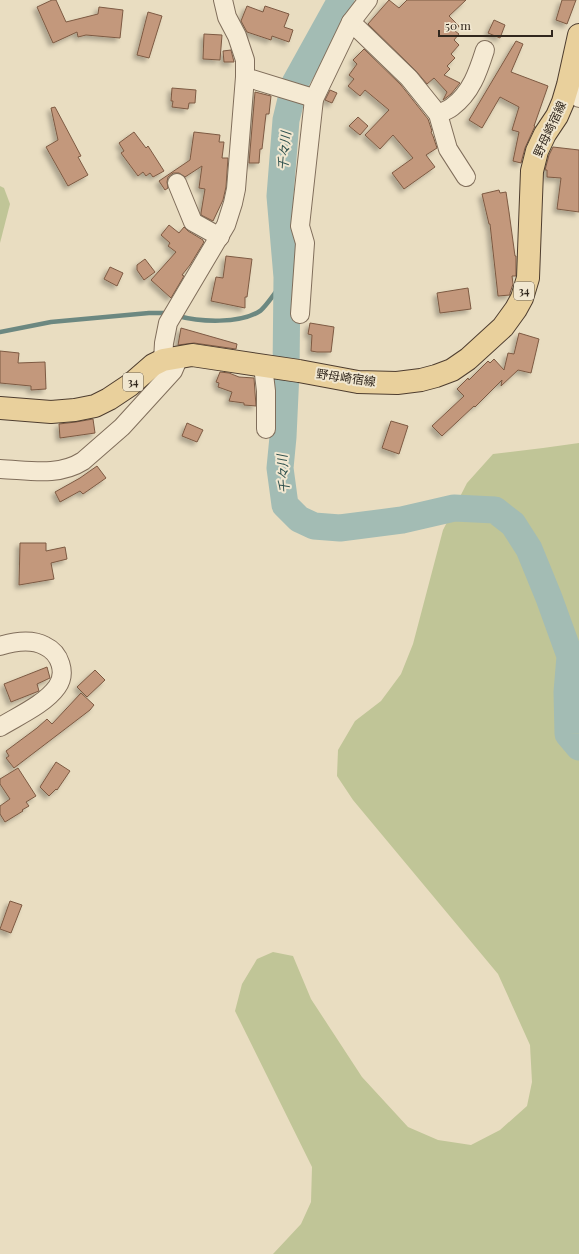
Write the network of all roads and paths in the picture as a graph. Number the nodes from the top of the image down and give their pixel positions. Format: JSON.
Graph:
{"nodes":[{"id":1,"x":223,"y":0,"type":"edge"},
{"id":2,"x":368,"y":0,"type":"edge"},
{"id":3,"x":351,"y":22,"type":"junction"},
{"id":4,"x":579,"y":35,"type":"edge"},
{"id":5,"x":484,"y":50,"type":"dead end"},
{"id":6,"x":245,"y":77,"type":"junction"},
{"id":7,"x":573,"y":93,"type":"edge"},
{"id":8,"x":310,"y":97,"type":"junction"},
{"id":9,"x":438,"y":114,"type":"junction"},
{"id":10,"x":466,"y":177,"type":"dead end"},
{"id":11,"x":177,"y":183,"type":"dead end"},
{"id":12,"x":220,"y":237,"type":"junction"},
{"id":13,"x":300,"y":314,"type":"dead end"},
{"id":14,"x":171,"y":358,"type":"junction"},
{"id":15,"x":264,"y":366,"type":"junction"},
{"id":16,"x":0,"y":408,"type":"edge"},
{"id":17,"x":266,"y":428,"type":"dead end"},
{"id":18,"x":0,"y":469,"type":"edge"},
{"id":19,"x":0,"y":646,"type":"edge"},
{"id":20,"x":54,"y":708,"type":"dead end"},
{"id":21,"x":0,"y":727,"type":"edge"},
{"id":22,"x":0,"y":735,"type":"edge"}],
"edges":[{"from":1,"to":6,"type":"street"},
{"from":2,"to":3,"type":"street"},
{"from":3,"to":8,"type":"street"},
{"from":3,"to":9,"type":"street"},
{"from":4,"to":7,"type":"main road","name":"野母崎宿線","number":"34"},
{"from":5,"to":9,"type":"street"},
{"from":6,"to":8,"type":"street"},
{"from":6,"to":12,"type":"street"},
{"from":7,"to":15,"type":"main road","name":"野母崎宿線","number":"34"},
{"from":8,"to":13,"type":"street"},
{"from":9,"to":10,"type":"street"},
{"from":11,"to":12,"type":"street"},
{"from":12,"to":14,"type":"street"},
{"from":14,"to":15,"type":"main road","name":"野母崎宿線","number":"34"},
{"from":14,"to":16,"type":"main road","number":"34"},
{"from":14,"to":18,"type":"street"},
{"from":15,"to":17,"type":"street"},
{"from":19,"to":21,"type":"street"},
{"from":20,"to":22,"type":"street"}]}
